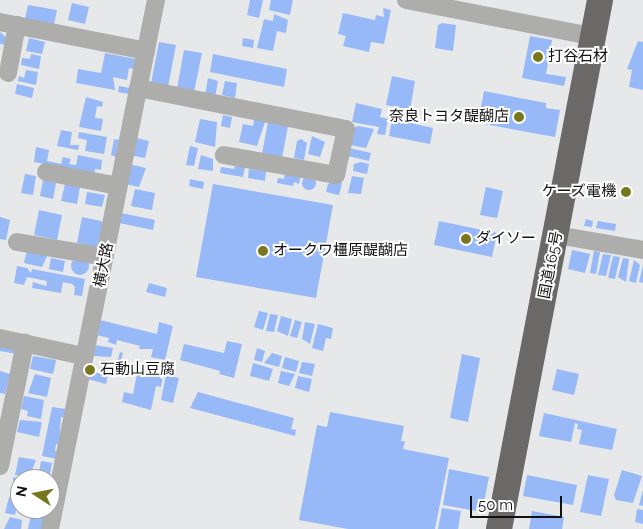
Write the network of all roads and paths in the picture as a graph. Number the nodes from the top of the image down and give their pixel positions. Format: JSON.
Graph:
{"nodes":[{"id":1,"x":156,"y":0,"type":"edge"},
{"id":2,"x":406,"y":0,"type":"edge"},
{"id":3,"x":600,"y":0,"type":"edge"},
{"id":4,"x":0,"y":22,"type":"edge"},
{"id":5,"x":18,"y":25,"type":"junction"},
{"id":6,"x":592,"y":36,"type":"junction"},
{"id":7,"x":146,"y":51,"type":"junction"},
{"id":8,"x":8,"y":73,"type":"dead end"},
{"id":9,"x":138,"y":88,"type":"junction"},
{"id":10,"x":224,"y":155,"type":"dead end"},
{"id":11,"x":46,"y":172,"type":"dead end"},
{"id":12,"x":118,"y":186,"type":"junction"},
{"id":13,"x":557,"y":235,"type":"junction"},
{"id":14,"x":17,"y":242,"type":"dead end"},
{"id":15,"x":643,"y":250,"type":"edge"},
{"id":16,"x":105,"y":257,"type":"junction"},
{"id":17,"x":0,"y":338,"type":"edge"},
{"id":18,"x":25,"y":343,"type":"junction"},
{"id":19,"x":83,"y":356,"type":"junction"},
{"id":20,"x":0,"y":466,"type":"edge"},
{"id":21,"x":50,"y":529,"type":"edge"},
{"id":22,"x":499,"y":529,"type":"edge"}],
"edges":[{"from":1,"to":7,"type":"street","name":"横大路"},
{"from":2,"to":6,"type":"street"},
{"from":3,"to":6,"type":"highway","name":"国道165号"},
{"from":4,"to":5,"type":"street"},
{"from":5,"to":7,"type":"street"},
{"from":5,"to":8,"type":"street"},
{"from":6,"to":13,"type":"highway","name":"国道165号"},
{"from":7,"to":9,"type":"street","name":"横大路"},
{"from":9,"to":10,"type":"street"},
{"from":9,"to":12,"type":"street","name":"横大路"},
{"from":11,"to":12,"type":"street"},
{"from":12,"to":16,"type":"street","name":"横大路"},
{"from":13,"to":15,"type":"street"},
{"from":13,"to":22,"type":"highway","name":"国道165号"},
{"from":14,"to":16,"type":"street"},
{"from":16,"to":19,"type":"street","name":"横大路"},
{"from":17,"to":18,"type":"street"},
{"from":18,"to":19,"type":"street"},
{"from":18,"to":20,"type":"street"},
{"from":19,"to":21,"type":"street","name":"横大路"}]}
